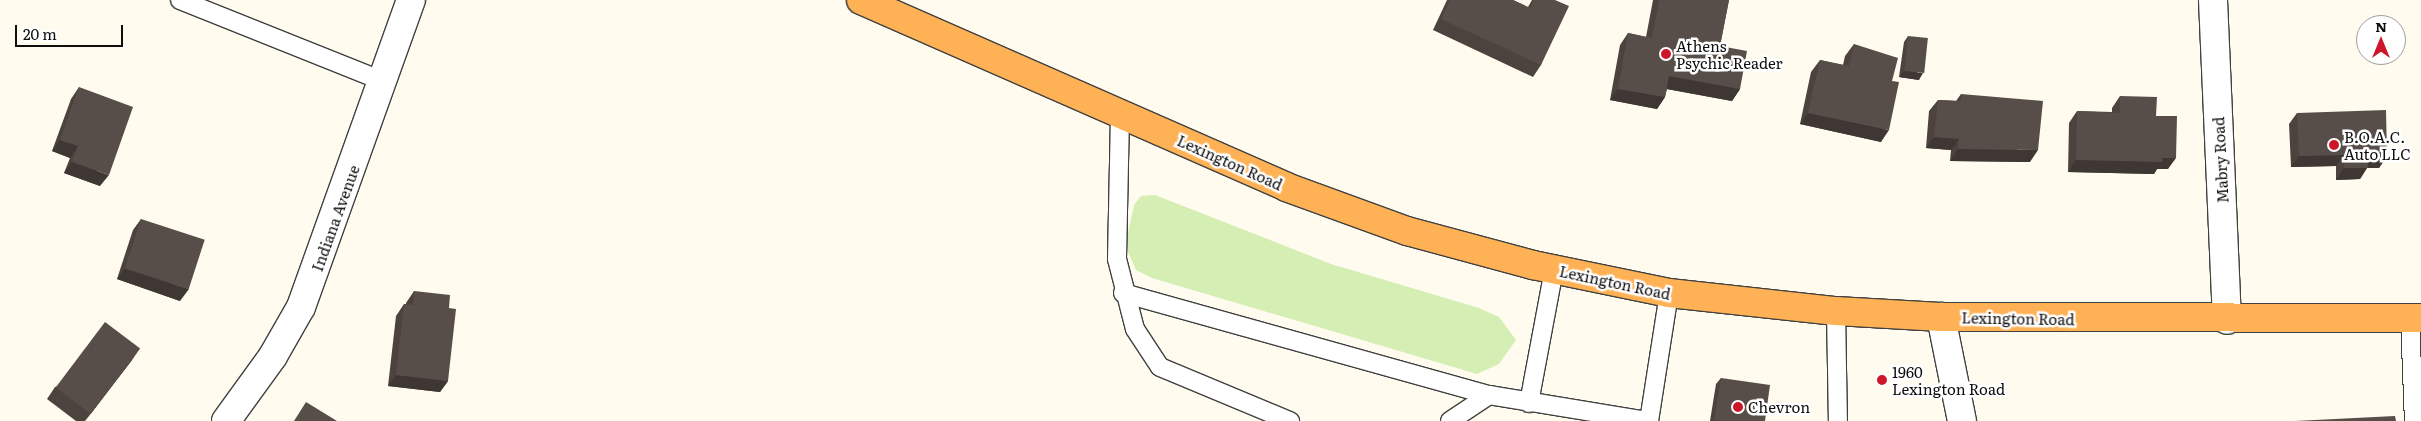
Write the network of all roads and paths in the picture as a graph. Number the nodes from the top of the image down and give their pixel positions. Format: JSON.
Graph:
{"nodes":[{"id":1,"x":180,"y":0,"type":"edge"},
{"id":2,"x":411,"y":0,"type":"edge"},
{"id":3,"x":861,"y":0,"type":"edge"},
{"id":4,"x":2213,"y":0,"type":"edge"},
{"id":5,"x":383,"y":81,"type":"junction"},
{"id":6,"x":1120,"y":115,"type":"junction"},
{"id":7,"x":1554,"y":269,"type":"junction"},
{"id":8,"x":1123,"y":292,"type":"junction"},
{"id":9,"x":1669,"y":293,"type":"junction"},
{"id":10,"x":1836,"y":312,"type":"junction"},
{"id":11,"x":1941,"y":317,"type":"junction"},
{"id":12,"x":2416,"y":318,"type":"edge"},
{"id":13,"x":2227,"y":320,"type":"junction"},
{"id":14,"x":1489,"y":395,"type":"junction"},
{"id":15,"x":1529,"y":403,"type":"junction"},
{"id":16,"x":226,"y":421,"type":"edge"},
{"id":17,"x":1290,"y":421,"type":"edge"},
{"id":18,"x":1450,"y":421,"type":"edge"},
{"id":19,"x":1648,"y":421,"type":"edge"},
{"id":20,"x":1838,"y":421,"type":"edge"},
{"id":21,"x":1962,"y":421,"type":"edge"},
{"id":22,"x":2414,"y":421,"type":"edge"}],
"edges":[{"from":1,"to":5,"type":"lane"},
{"from":2,"to":5,"type":"street","name":"Indiana Avenue"},
{"from":3,"to":6,"type":"highway","name":"Lexington Road"},
{"from":4,"to":13,"type":"street","name":"Mabry Road"},
{"from":5,"to":16,"type":"street","name":"Indiana Avenue"},
{"from":6,"to":7,"type":"highway","name":"Lexington Road"},
{"from":6,"to":8,"type":"lane"},
{"from":7,"to":9,"type":"highway","name":"Lexington Road"},
{"from":7,"to":15,"type":"lane"},
{"from":8,"to":14,"type":"lane"},
{"from":8,"to":17,"type":"lane"},
{"from":9,"to":10,"type":"highway","name":"Lexington Road"},
{"from":9,"to":19,"type":"lane"},
{"from":10,"to":11,"type":"highway","name":"Lexington Road"},
{"from":10,"to":20,"type":"lane"},
{"from":11,"to":13,"type":"highway","name":"Lexington Road"},
{"from":11,"to":21,"type":"street"},
{"from":12,"to":13,"type":"highway","name":"Lexington Road"},
{"from":12,"to":22,"type":"lane"},
{"from":14,"to":15,"type":"lane"},
{"from":14,"to":18,"type":"lane"},
{"from":15,"to":19,"type":"lane"}]}
